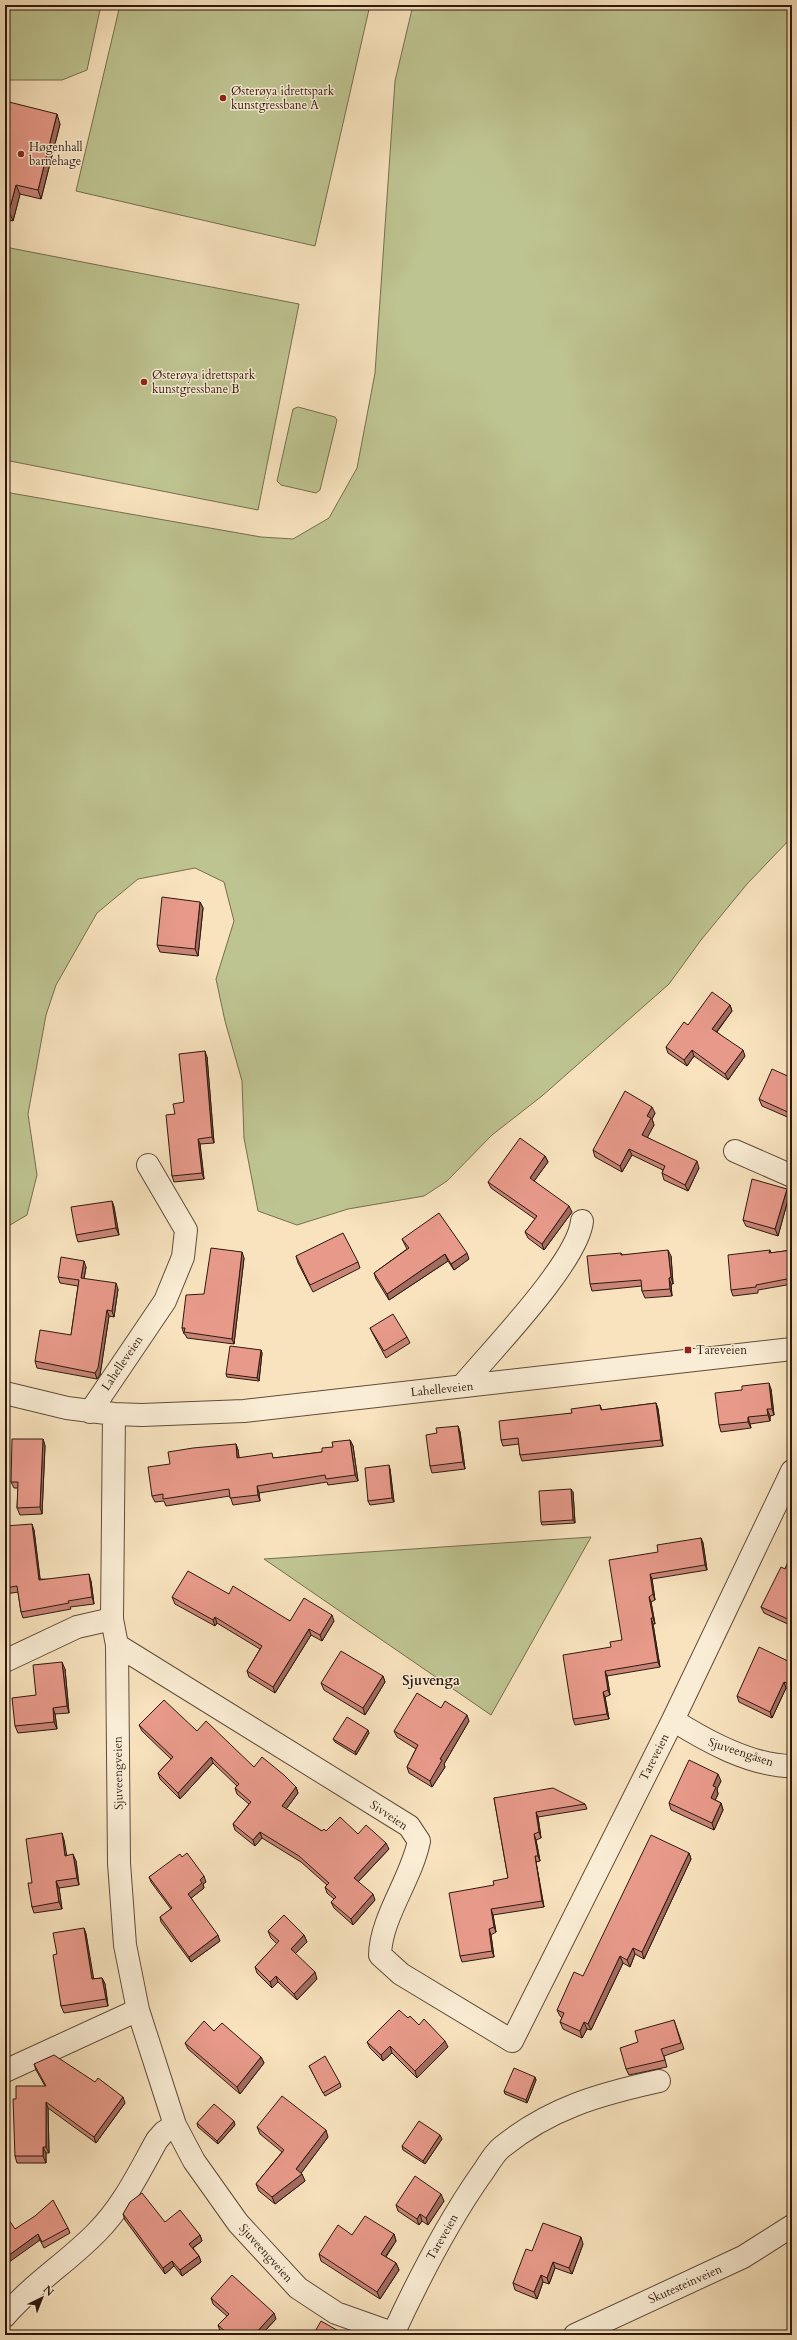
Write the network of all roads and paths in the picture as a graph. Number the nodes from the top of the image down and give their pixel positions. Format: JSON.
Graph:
{"nodes":[{"id":1,"x":735,"y":1151,"type":"dead end"},
{"id":2,"x":148,"y":1165,"type":"dead end"},
{"id":3,"x":792,"y":1176,"type":"edge"},
{"id":4,"x":582,"y":1221,"type":"dead end"},
{"id":5,"x":791,"y":1353,"type":"edge"},
{"id":6,"x":462,"y":1386,"type":"junction"},
{"id":7,"x":5,"y":1393,"type":"edge"},
{"id":8,"x":90,"y":1412,"type":"junction"},
{"id":9,"x":114,"y":1414,"type":"junction"},
{"id":10,"x":792,"y":1472,"type":"edge"},
{"id":11,"x":112,"y":1619,"type":"junction"},
{"id":12,"x":117,"y":1645,"type":"junction"},
{"id":13,"x":5,"y":1661,"type":"edge"},
{"id":14,"x":672,"y":1720,"type":"junction"},
{"id":15,"x":792,"y":1766,"type":"edge"},
{"id":16,"x":138,"y":2010,"type":"junction"},
{"id":17,"x":512,"y":2040,"type":"joint"},
{"id":18,"x":5,"y":2071,"type":"edge"},
{"id":19,"x":659,"y":2082,"type":"dead end"},
{"id":20,"x":175,"y":2125,"type":"junction"},
{"id":21,"x":792,"y":2226,"type":"edge"},
{"id":22,"x":5,"y":2316,"type":"edge"},
{"id":23,"x":396,"y":2334,"type":"edge"},
{"id":24,"x":575,"y":2335,"type":"edge"}],
"edges":[{"from":1,"to":3,"type":"street"},
{"from":2,"to":8,"type":"street","name":"Lahelleveien"},
{"from":4,"to":6,"type":"street"},
{"from":5,"to":6,"type":"street","name":"Lahelleveien"},
{"from":6,"to":9,"type":"street","name":"Lahelleveien"},
{"from":7,"to":8,"type":"street","name":"Lahelleveien"},
{"from":8,"to":9,"type":"street","name":"Lahelleveien"},
{"from":9,"to":11,"type":"street","name":"Sjuveengveien"},
{"from":10,"to":14,"type":"street","name":"Tareveien"},
{"from":11,"to":12,"type":"street","name":"Sjuveengveien"},
{"from":11,"to":13,"type":"street"},
{"from":12,"to":16,"type":"street","name":"Sjuveengveien"},
{"from":12,"to":17,"type":"street","name":"Sivveien"},
{"from":14,"to":15,"type":"street","name":"Sjuveengåsen"},
{"from":14,"to":17,"type":"street","name":"Tareveien"},
{"from":16,"to":18,"type":"street"},
{"from":16,"to":20,"type":"street","name":"Sjuveengveien"},
{"from":19,"to":23,"type":"street","name":"Tareveien"},
{"from":20,"to":22,"type":"street"},
{"from":20,"to":23,"type":"street","name":"Sjuveengveien"},
{"from":21,"to":24,"type":"street","name":"Skutesteinveien"}]}
